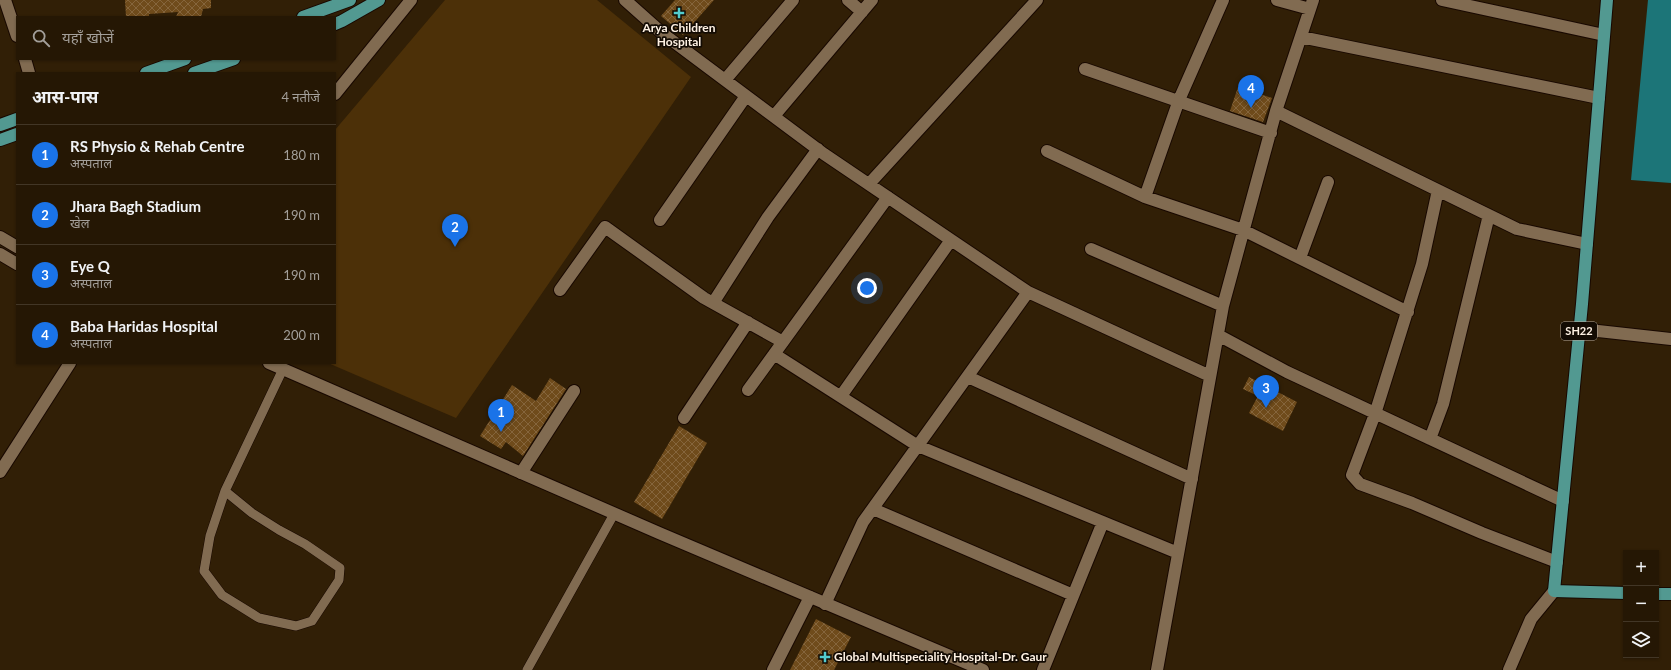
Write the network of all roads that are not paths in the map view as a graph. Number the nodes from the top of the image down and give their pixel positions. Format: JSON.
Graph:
{"nodes":[{"id":1,"x":350,"y":0,"type":"edge"},
{"id":2,"x":379,"y":0,"type":"edge"},
{"id":3,"x":411,"y":0,"type":"edge"},
{"id":4,"x":625,"y":0,"type":"edge"},
{"id":5,"x":793,"y":0,"type":"edge"},
{"id":6,"x":848,"y":0,"type":"edge"},
{"id":7,"x":872,"y":0,"type":"edge"},
{"id":8,"x":1038,"y":0,"type":"edge"},
{"id":9,"x":1223,"y":0,"type":"edge"},
{"id":10,"x":1276,"y":0,"type":"edge"},
{"id":11,"x":1442,"y":0,"type":"edge"},
{"id":12,"x":1607,"y":0,"type":"edge"},
{"id":13,"x":1312,"y":5,"type":"edge"},
{"id":14,"x":4,"y":7,"type":"edge"},
{"id":15,"x":862,"y":12,"type":"junction"},
{"id":16,"x":306,"y":16,"type":"edge"},
{"id":17,"x":336,"y":24,"type":"edge"},
{"id":18,"x":16,"y":34,"type":"edge"},
{"id":19,"x":1604,"y":36,"type":"junction"},
{"id":20,"x":1301,"y":37,"type":"junction"},
{"id":21,"x":25,"y":60,"type":"edge"},
{"id":22,"x":182,"y":60,"type":"edge"},
{"id":23,"x":232,"y":60,"type":"edge"},
{"id":24,"x":1085,"y":69,"type":"dead end"},
{"id":25,"x":210,"y":70,"type":"edge"},
{"id":26,"x":29,"y":72,"type":"edge"},
{"id":27,"x":149,"y":72,"type":"edge"},
{"id":28,"x":199,"y":72,"type":"edge"},
{"id":29,"x":726,"y":80,"type":"junction"},
{"id":30,"x":336,"y":93,"type":"edge"},
{"id":31,"x":746,"y":96,"type":"junction"},
{"id":32,"x":1599,"y":98,"type":"junction"},
{"id":33,"x":1179,"y":100,"type":"junction"},
{"id":34,"x":1276,"y":111,"type":"junction"},
{"id":35,"x":774,"y":116,"type":"junction"},
{"id":36,"x":16,"y":119,"type":"edge"},
{"id":37,"x":0,"y":125,"type":"edge"},
{"id":38,"x":1271,"y":133,"type":"junction"},
{"id":39,"x":16,"y":134,"type":"edge"},
{"id":40,"x":0,"y":140,"type":"edge"},
{"id":41,"x":818,"y":149,"type":"junction"},
{"id":42,"x":1047,"y":151,"type":"dead end"},
{"id":43,"x":1328,"y":182,"type":"dead end"},
{"id":44,"x":869,"y":184,"type":"junction"},
{"id":45,"x":1438,"y":190,"type":"junction"},
{"id":46,"x":888,"y":197,"type":"junction"},
{"id":47,"x":1145,"y":197,"type":"junction"},
{"id":48,"x":1489,"y":215,"type":"junction"},
{"id":49,"x":660,"y":220,"type":"dead end"},
{"id":50,"x":1243,"y":230,"type":"junction"},
{"id":51,"x":0,"y":237,"type":"edge"},
{"id":52,"x":951,"y":240,"type":"junction"},
{"id":53,"x":1587,"y":244,"type":"junction"},
{"id":54,"x":16,"y":247,"type":"edge"},
{"id":55,"x":1091,"y":249,"type":"dead end"},
{"id":56,"x":0,"y":254,"type":"edge"},
{"id":57,"x":1300,"y":258,"type":"junction"},
{"id":58,"x":16,"y":263,"type":"edge"},
{"id":59,"x":560,"y":290,"type":"dead end"},
{"id":60,"x":1028,"y":292,"type":"junction"},
{"id":61,"x":713,"y":303,"type":"junction"},
{"id":62,"x":1223,"y":306,"type":"junction"},
{"id":63,"x":1408,"y":312,"type":"junction"},
{"id":64,"x":748,"y":322,"type":"junction"},
{"id":65,"x":1580,"y":329,"type":"junction"},
{"id":66,"x":1218,"y":335,"type":"junction"},
{"id":67,"x":1671,"y":339,"type":"edge"},
{"id":68,"x":783,"y":342,"type":"junction"},
{"id":69,"x":774,"y":354,"type":"junction"},
{"id":70,"x":69,"y":364,"type":"edge"},
{"id":71,"x":271,"y":364,"type":"edge"},
{"id":72,"x":283,"y":369,"type":"junction"},
{"id":73,"x":1210,"y":376,"type":"junction"},
{"id":74,"x":968,"y":377,"type":"junction"},
{"id":75,"x":748,"y":390,"type":"dead end"},
{"id":76,"x":574,"y":391,"type":"dead end"},
{"id":77,"x":841,"y":396,"type":"junction"},
{"id":78,"x":1375,"y":414,"type":"junction"},
{"id":79,"x":684,"y":418,"type":"dead end"},
{"id":80,"x":1430,"y":439,"type":"junction"},
{"id":81,"x":918,"y":446,"type":"junction"},
{"id":82,"x":0,"y":472,"type":"edge"},
{"id":83,"x":521,"y":473,"type":"junction"},
{"id":84,"x":1192,"y":479,"type":"junction"},
{"id":85,"x":225,"y":492,"type":"junction"},
{"id":86,"x":1563,"y":501,"type":"junction"},
{"id":87,"x":873,"y":509,"type":"junction"},
{"id":88,"x":614,"y":514,"type":"junction"},
{"id":89,"x":1103,"y":522,"type":"junction"},
{"id":90,"x":1178,"y":553,"type":"junction"},
{"id":91,"x":1557,"y":562,"type":"junction"},
{"id":92,"x":1554,"y":591,"type":"junction"},
{"id":93,"x":1623,"y":593,"type":"edge"},
{"id":94,"x":1659,"y":594,"type":"edge"},
{"id":95,"x":1671,"y":594,"type":"edge"},
{"id":96,"x":1073,"y":595,"type":"junction"},
{"id":97,"x":810,"y":597,"type":"junction"},
{"id":98,"x":825,"y":604,"type":"junction"},
{"id":99,"x":980,"y":669,"type":"edge"},
{"id":100,"x":528,"y":670,"type":"edge"},
{"id":101,"x":773,"y":670,"type":"edge"},
{"id":102,"x":1043,"y":670,"type":"edge"},
{"id":103,"x":1157,"y":670,"type":"edge"},
{"id":104,"x":1509,"y":670,"type":"edge"}],
"edges":[{"from":1,"to":16,"type":"main road"},
{"from":2,"to":17,"type":"main road"},
{"from":3,"to":30,"type":"street"},
{"from":4,"to":29,"type":"street"},
{"from":5,"to":29,"type":"street"},
{"from":6,"to":15,"type":"street"},
{"from":7,"to":15,"type":"street"},
{"from":8,"to":44,"type":"street"},
{"from":9,"to":33,"type":"street"},
{"from":10,"to":13,"type":"street"},
{"from":11,"to":19,"type":"street"},
{"from":12,"to":19,"type":"main road","number":"SH22"},
{"from":13,"to":20,"type":"street"},
{"from":14,"to":18,"type":"street"},
{"from":15,"to":35,"type":"street"},
{"from":19,"to":32,"type":"main road","number":"SH22"},
{"from":20,"to":32,"type":"street"},
{"from":20,"to":34,"type":"street"},
{"from":21,"to":26,"type":"street"},
{"from":22,"to":27,"type":"main road"},
{"from":23,"to":25,"type":"main road"},
{"from":24,"to":33,"type":"street"},
{"from":25,"to":28,"type":"main road"},
{"from":29,"to":31,"type":"street"},
{"from":31,"to":35,"type":"street"},
{"from":31,"to":49,"type":"street"},
{"from":32,"to":53,"type":"main road","number":"SH22"},
{"from":33,"to":38,"type":"street"},
{"from":33,"to":47,"type":"street"},
{"from":34,"to":38,"type":"street"},
{"from":34,"to":45,"type":"street"},
{"from":35,"to":41,"type":"street"},
{"from":36,"to":37,"type":"main road"},
{"from":38,"to":50,"type":"street"},
{"from":39,"to":40,"type":"main road"},
{"from":41,"to":44,"type":"street"},
{"from":41,"to":61,"type":"street"},
{"from":42,"to":47,"type":"street"},
{"from":43,"to":57,"type":"street"},
{"from":44,"to":46,"type":"street"},
{"from":45,"to":48,"type":"street"},
{"from":45,"to":63,"type":"street"},
{"from":46,"to":52,"type":"street"},
{"from":46,"to":68,"type":"street"},
{"from":47,"to":50,"type":"street"},
{"from":48,"to":53,"type":"street"},
{"from":48,"to":80,"type":"street"},
{"from":50,"to":57,"type":"street"},
{"from":50,"to":62,"type":"street"},
{"from":51,"to":54,"type":"street"},
{"from":52,"to":60,"type":"street"},
{"from":52,"to":77,"type":"street"},
{"from":53,"to":65,"type":"main road","number":"SH22"},
{"from":55,"to":62,"type":"street"},
{"from":56,"to":58,"type":"street"},
{"from":57,"to":63,"type":"street"},
{"from":59,"to":61,"type":"street"},
{"from":60,"to":73,"type":"street"},
{"from":60,"to":74,"type":"street"},
{"from":61,"to":64,"type":"street"},
{"from":62,"to":66,"type":"street"},
{"from":63,"to":78,"type":"street"},
{"from":64,"to":68,"type":"street"},
{"from":64,"to":79,"type":"street"},
{"from":65,"to":67,"type":"street"},
{"from":65,"to":86,"type":"main road","number":"SH22"},
{"from":66,"to":73,"type":"street"},
{"from":66,"to":78,"type":"street"},
{"from":68,"to":69,"type":"street"},
{"from":69,"to":75,"type":"street"},
{"from":69,"to":77,"type":"street"},
{"from":70,"to":82,"type":"street"},
{"from":71,"to":72,"type":"street"},
{"from":72,"to":83,"type":"street"},
{"from":72,"to":85,"type":"lane"},
{"from":73,"to":84,"type":"street"},
{"from":74,"to":81,"type":"street"},
{"from":74,"to":84,"type":"street"},
{"from":76,"to":83,"type":"street"},
{"from":77,"to":81,"type":"street"},
{"from":78,"to":80,"type":"street"},
{"from":78,"to":91,"type":"street"},
{"from":80,"to":86,"type":"street"},
{"from":81,"to":87,"type":"street"},
{"from":81,"to":89,"type":"street"},
{"from":83,"to":88,"type":"street"},
{"from":84,"to":90,"type":"street"},
{"from":85,"to":85,"type":"lane"},
{"from":86,"to":91,"type":"main road","number":"SH22"},
{"from":87,"to":96,"type":"street"},
{"from":87,"to":98,"type":"street"},
{"from":88,"to":97,"type":"street"},
{"from":88,"to":100,"type":"lane"},
{"from":89,"to":90,"type":"street"},
{"from":89,"to":96,"type":"street"},
{"from":90,"to":103,"type":"street"},
{"from":91,"to":92,"type":"main road","number":"SH22"},
{"from":92,"to":93,"type":"main road"},
{"from":92,"to":104,"type":"street"},
{"from":94,"to":95,"type":"main road"},
{"from":96,"to":102,"type":"street"},
{"from":97,"to":98,"type":"street"},
{"from":97,"to":101,"type":"street"},
{"from":98,"to":99,"type":"street"}]}
